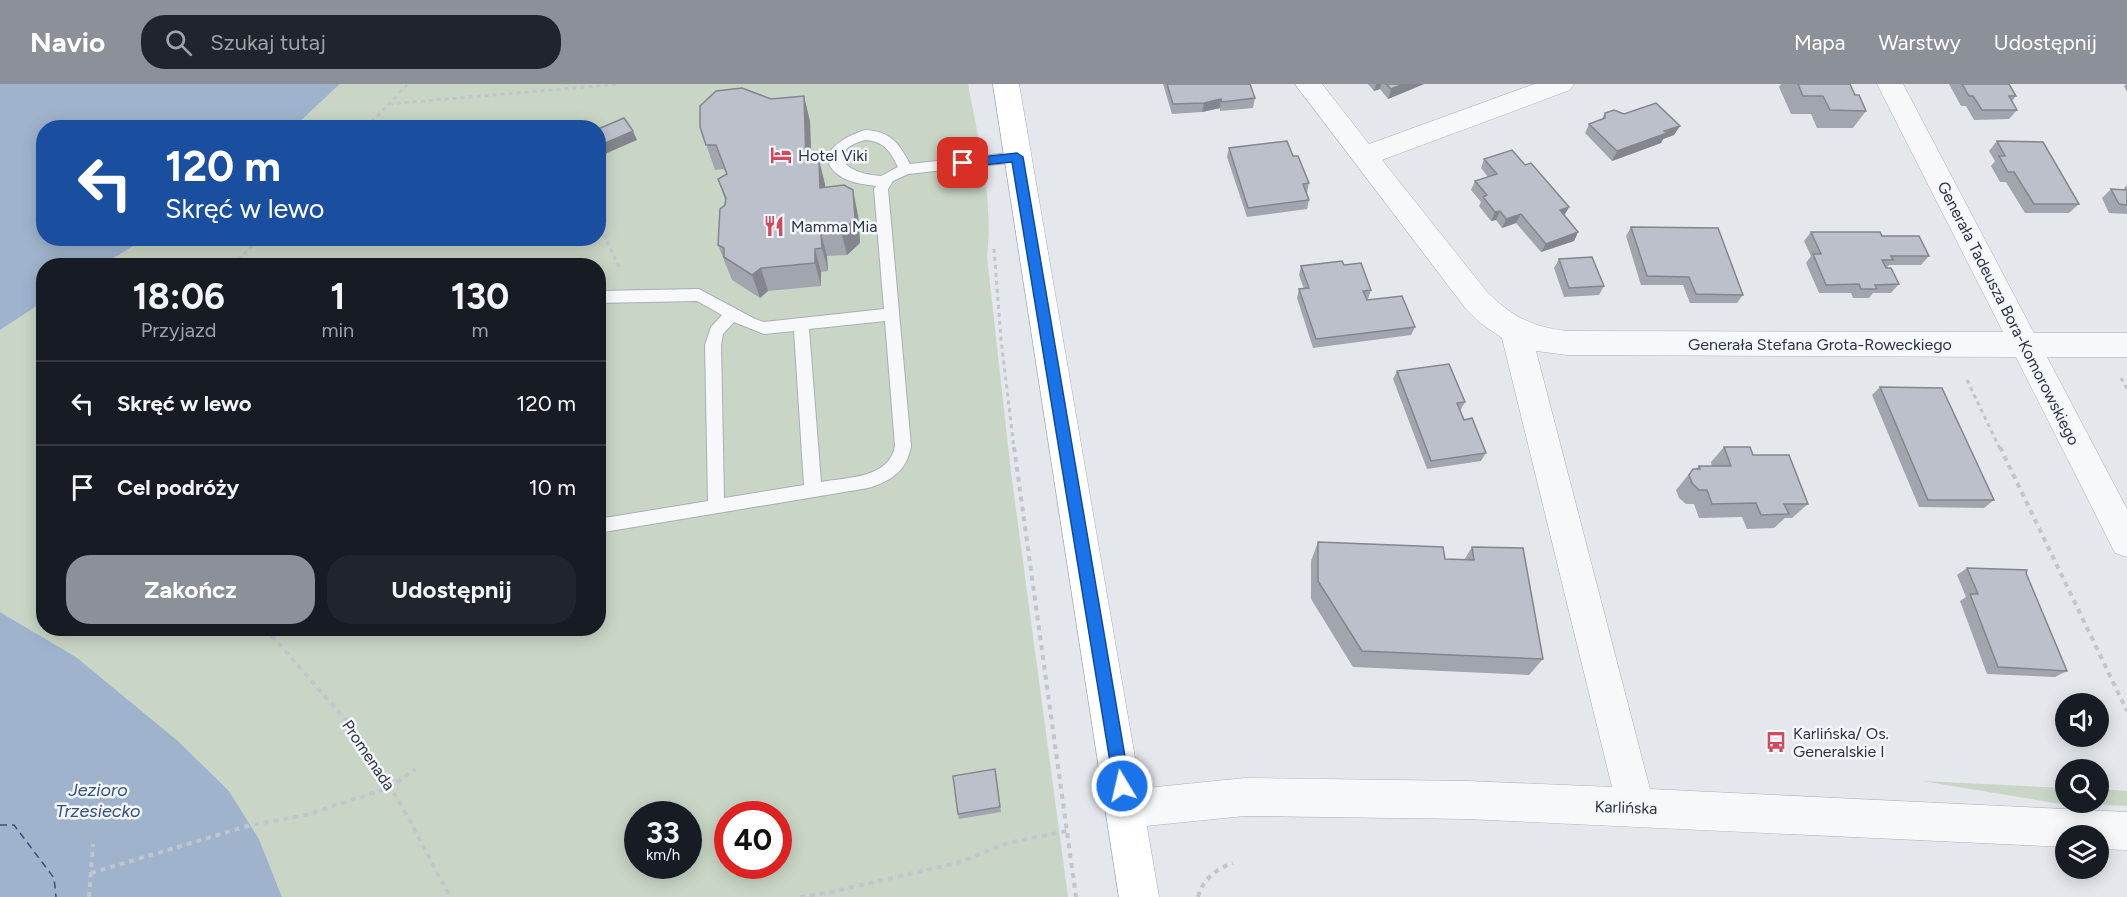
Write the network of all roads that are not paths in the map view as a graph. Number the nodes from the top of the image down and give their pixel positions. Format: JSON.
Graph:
{"nodes":[{"id":1,"x":1006,"y":84,"type":"edge"},
{"id":2,"x":1308,"y":84,"type":"edge"},
{"id":3,"x":1561,"y":84,"type":"edge"},
{"id":4,"x":1890,"y":84,"type":"edge"},
{"id":5,"x":1364,"y":156,"type":"junction"},
{"id":6,"x":1017,"y":157,"type":"junction"},
{"id":7,"x":906,"y":169,"type":"junction"},
{"id":8,"x":884,"y":182,"type":"junction"},
{"id":9,"x":606,"y":297,"type":"edge"},
{"id":10,"x":733,"y":314,"type":"junction"},
{"id":11,"x":891,"y":314,"type":"junction"},
{"id":12,"x":801,"y":324,"type":"junction"},
{"id":13,"x":1516,"y":331,"type":"junction"},
{"id":14,"x":2026,"y":345,"type":"junction"},
{"id":15,"x":2127,"y":345,"type":"edge"},
{"id":16,"x":813,"y":490,"type":"junction"},
{"id":17,"x":716,"y":507,"type":"junction"},
{"id":18,"x":606,"y":525,"type":"edge"},
{"id":19,"x":2127,"y":542,"type":"edge"},
{"id":20,"x":1636,"y":808,"type":"junction"},
{"id":21,"x":1126,"y":809,"type":"junction"},
{"id":22,"x":2127,"y":831,"type":"edge"},
{"id":23,"x":1139,"y":897,"type":"edge"}],
"edges":[{"from":1,"to":6,"type":"street"},
{"from":2,"to":5,"type":"street","name":"Generała Stefana Grota-Roweckiego"},
{"from":3,"to":5,"type":"street"},
{"from":4,"to":14,"type":"street","name":"Generała Tadeusza Bora-Komorowskiego"},
{"from":5,"to":13,"type":"street","name":"Generała Stefana Grota-Roweckiego"},
{"from":6,"to":7,"type":"lane"},
{"from":6,"to":21,"type":"street"},
{"from":7,"to":8,"type":"lane"},
{"from":7,"to":8,"type":"lane"},
{"from":8,"to":11,"type":"lane"},
{"from":9,"to":10,"type":"lane"},
{"from":10,"to":12,"type":"lane"},
{"from":10,"to":17,"type":"lane"},
{"from":11,"to":12,"type":"lane"},
{"from":11,"to":16,"type":"lane"},
{"from":12,"to":16,"type":"lane"},
{"from":13,"to":14,"type":"street","name":"Generała Stefana Grota-Roweckiego"},
{"from":13,"to":20,"type":"street"},
{"from":14,"to":15,"type":"street","name":"Generała Stefana Grota-Roweckiego"},
{"from":14,"to":19,"type":"street","name":"Generała Tadeusza Bora-Komorowskiego"},
{"from":16,"to":17,"type":"lane"},
{"from":17,"to":18,"type":"lane"},
{"from":20,"to":21,"type":"street","name":"Karlińska"},
{"from":20,"to":22,"type":"street","name":"Karlińska"},
{"from":21,"to":23,"type":"street"}]}
